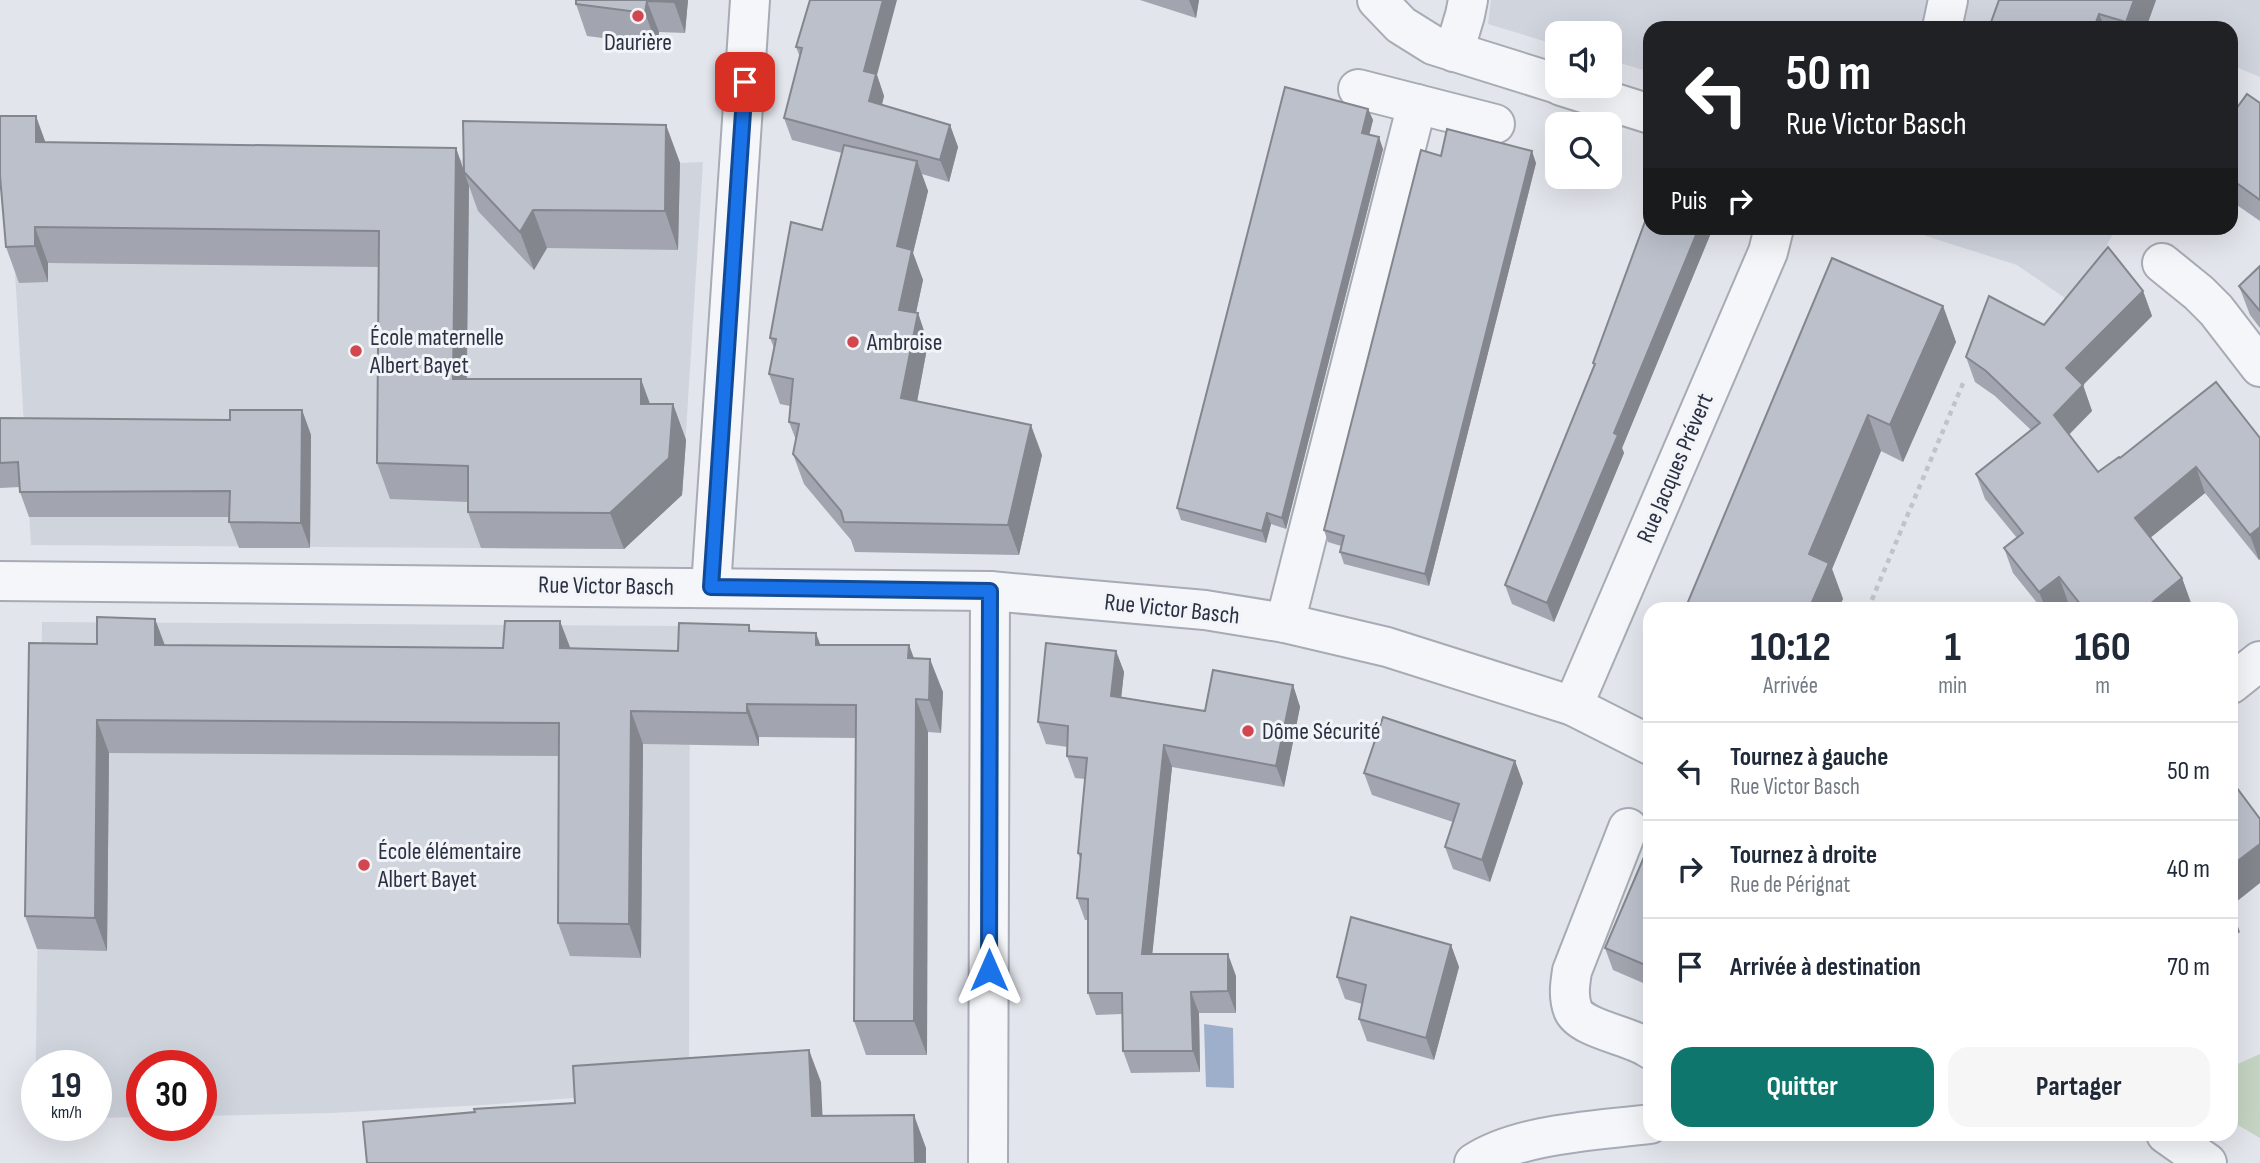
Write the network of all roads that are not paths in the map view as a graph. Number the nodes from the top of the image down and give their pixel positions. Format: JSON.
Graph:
{"nodes":[{"id":1,"x":750,"y":0,"type":"edge"},
{"id":2,"x":1377,"y":0,"type":"edge"},
{"id":3,"x":1468,"y":0,"type":"edge"},
{"id":4,"x":1948,"y":0,"type":"edge"},
{"id":5,"x":1944,"y":21,"type":"edge"},
{"id":6,"x":1454,"y":52,"type":"junction"},
{"id":7,"x":1545,"y":80,"type":"edge"},
{"id":8,"x":1358,"y":89,"type":"dead end"},
{"id":9,"x":1600,"y":98,"type":"edge"},
{"id":10,"x":1417,"y":104,"type":"junction"},
{"id":11,"x":1643,"y":112,"type":"edge"},
{"id":12,"x":1495,"y":124,"type":"dead end"},
{"id":13,"x":1772,"y":235,"type":"edge"},
{"id":14,"x":2162,"y":263,"type":"dead end"},
{"id":15,"x":2260,"y":367,"type":"edge"},
{"id":16,"x":0,"y":581,"type":"edge"},
{"id":17,"x":711,"y":587,"type":"junction"},
{"id":18,"x":990,"y":591,"type":"junction"},
{"id":19,"x":1285,"y":622,"type":"junction"},
{"id":20,"x":2260,"y":662,"type":"edge"},
{"id":21,"x":2238,"y":679,"type":"edge"},
{"id":22,"x":1573,"y":706,"type":"junction"},
{"id":23,"x":1643,"y":741,"type":"edge"},
{"id":24,"x":1628,"y":828,"type":"dead end"},
{"id":25,"x":1643,"y":1044,"type":"edge"},
{"id":26,"x":1643,"y":1125,"type":"edge"},
{"id":27,"x":2176,"y":1141,"type":"edge"},
{"id":28,"x":988,"y":1163,"type":"edge"},
{"id":29,"x":1474,"y":1163,"type":"edge"},
{"id":30,"x":2207,"y":1163,"type":"edge"}],
"edges":[{"from":1,"to":17,"type":"street"},
{"from":2,"to":6,"type":"street"},
{"from":3,"to":6,"type":"street"},
{"from":4,"to":5,"type":"street"},
{"from":6,"to":7,"type":"street"},
{"from":8,"to":10,"type":"street"},
{"from":9,"to":11,"type":"street"},
{"from":10,"to":12,"type":"street"},
{"from":10,"to":19,"type":"street"},
{"from":13,"to":22,"type":"street","name":"Rue Jacques Prévert"},
{"from":14,"to":15,"type":"street"},
{"from":16,"to":17,"type":"street","name":"Rue Victor Basch"},
{"from":17,"to":18,"type":"street","name":"Rue Victor Basch"},
{"from":18,"to":19,"type":"street","name":"Rue Victor Basch"},
{"from":18,"to":28,"type":"street"},
{"from":19,"to":22,"type":"street","name":"Rue Victor Basch"},
{"from":20,"to":21,"type":"street"},
{"from":22,"to":23,"type":"street","name":"Rue Victor Basch"},
{"from":24,"to":25,"type":"street"},
{"from":26,"to":29,"type":"street"},
{"from":27,"to":30,"type":"street"}]}
